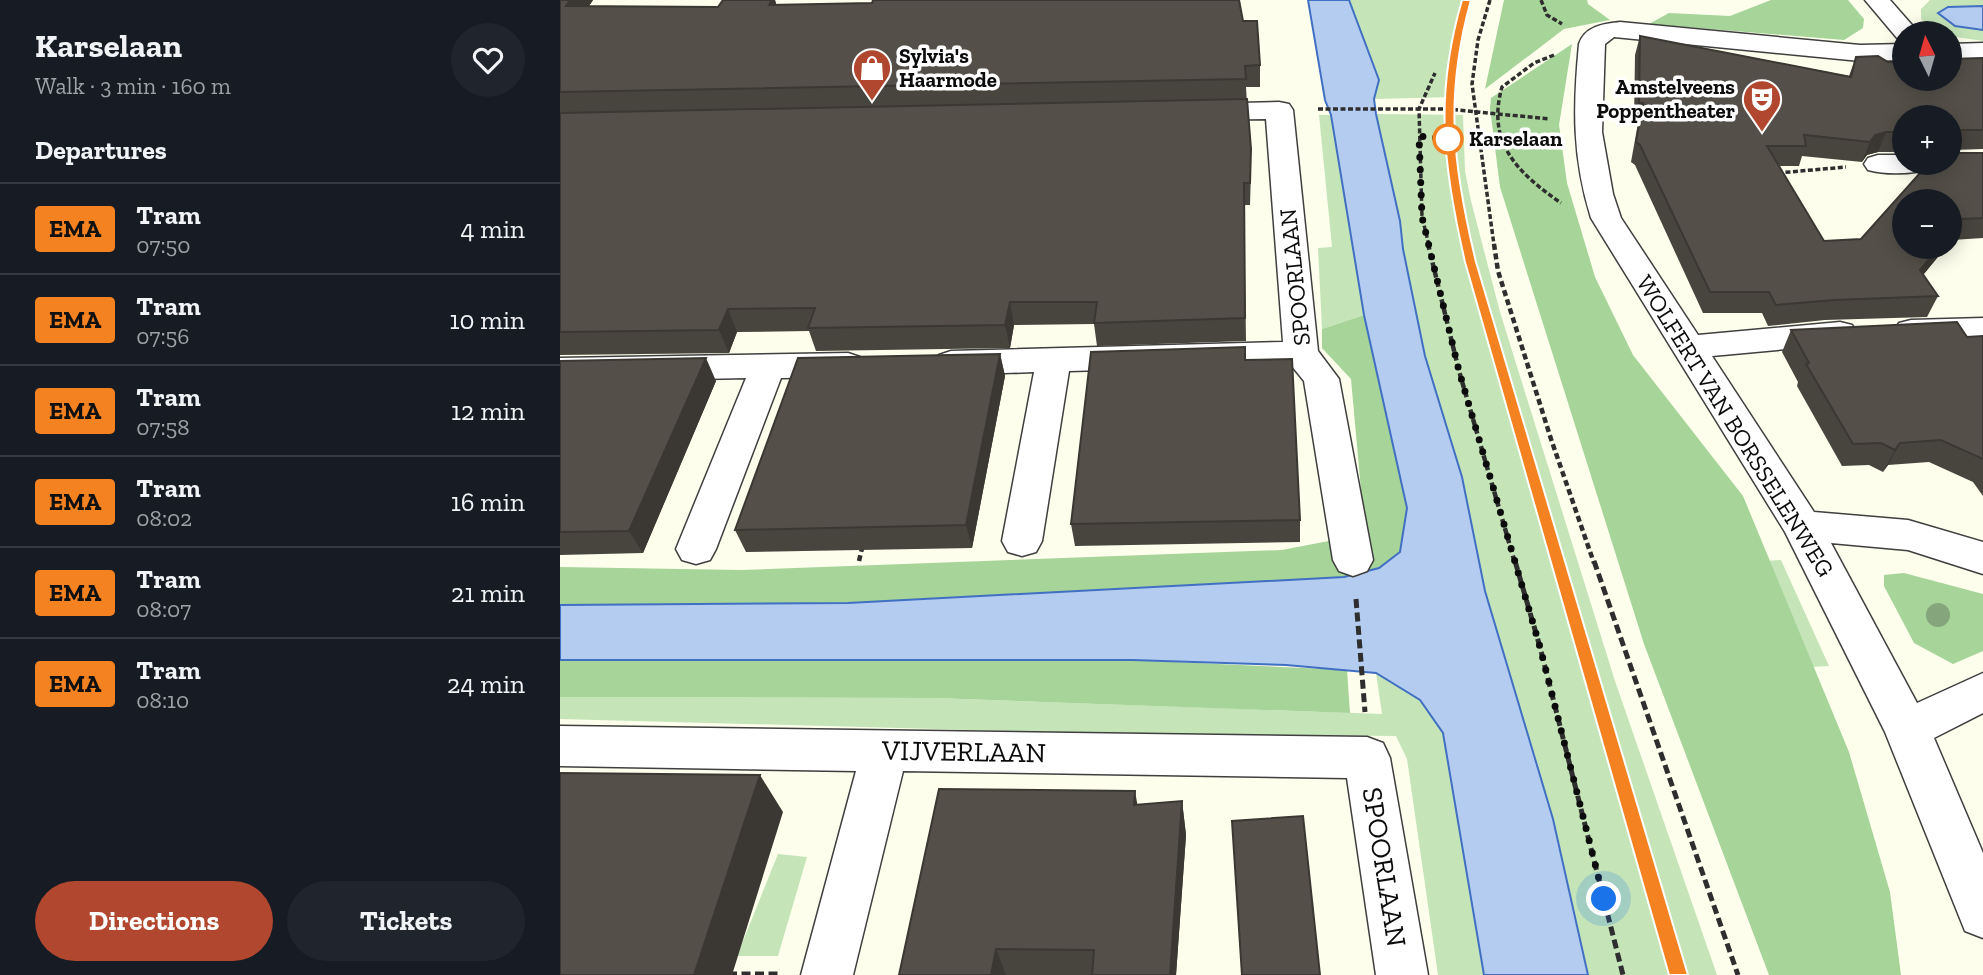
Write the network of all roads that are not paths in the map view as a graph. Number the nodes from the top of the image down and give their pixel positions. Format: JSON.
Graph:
{"nodes":[{"id":1,"x":1879,"y":0,"type":"edge"},
{"id":2,"x":1896,"y":21,"type":"edge"},
{"id":3,"x":1983,"y":51,"type":"edge"},
{"id":4,"x":1892,"y":52,"type":"edge"},
{"id":5,"x":1962,"y":52,"type":"edge"},
{"id":6,"x":1168,"y":113,"type":"edge"},
{"id":7,"x":1878,"y":164,"type":"road end"},
{"id":8,"x":1892,"y":164,"type":"edge"},
{"id":9,"x":1983,"y":329,"type":"edge"},
{"id":10,"x":1689,"y":347,"type":"junction"},
{"id":11,"x":1301,"y":354,"type":"junction"},
{"id":12,"x":1053,"y":361,"type":"junction"},
{"id":13,"x":922,"y":363,"type":"edge"},
{"id":14,"x":883,"y":364,"type":"edge"},
{"id":15,"x":768,"y":366,"type":"junction"},
{"id":16,"x":560,"y":370,"type":"edge"},
{"id":17,"x":1802,"y":526,"type":"junction"},
{"id":18,"x":1022,"y":541,"type":"dead end"},
{"id":19,"x":696,"y":549,"type":"dead end"},
{"id":20,"x":1983,"y":558,"type":"edge"},
{"id":21,"x":1353,"y":560,"type":"road end"},
{"id":22,"x":1983,"y":691,"type":"edge"},
{"id":23,"x":1907,"y":729,"type":"junction"},
{"id":24,"x":560,"y":746,"type":"edge"},
{"id":25,"x":885,"y":750,"type":"junction"},
{"id":26,"x":1367,"y":758,"type":"joint"},
{"id":27,"x":1983,"y":913,"type":"edge"},
{"id":28,"x":827,"y":974,"type":"edge"},
{"id":29,"x":1402,"y":975,"type":"edge"}],
"edges":[{"from":1,"to":2,"type":"street"},
{"from":3,"to":5,"type":"street"},
{"from":4,"to":10,"type":"street","name":"WOLFERT VAN BORSSELENWEG"},
{"from":6,"to":11,"type":"street","name":"SPOORLAAN"},
{"from":7,"to":8,"type":"street"},
{"from":9,"to":10,"type":"street"},
{"from":10,"to":17,"type":"street","name":"WOLFERT VAN BORSSELENWEG"},
{"from":11,"to":12,"type":"street"},
{"from":11,"to":21,"type":"street","name":"SPOORLAAN"},
{"from":12,"to":13,"type":"street"},
{"from":12,"to":18,"type":"street"},
{"from":14,"to":15,"type":"street"},
{"from":15,"to":16,"type":"street"},
{"from":15,"to":19,"type":"street"},
{"from":17,"to":20,"type":"street"},
{"from":17,"to":23,"type":"street","name":"WOLFERT VAN BORSSELENWEG"},
{"from":22,"to":23,"type":"street"},
{"from":23,"to":27,"type":"street","name":"WOLFERT VAN BORSSELENWEG"},
{"from":24,"to":25,"type":"street","name":"VIJVERLAAN"},
{"from":25,"to":26,"type":"street","name":"VIJVERLAAN"},
{"from":25,"to":28,"type":"street"},
{"from":26,"to":29,"type":"street","name":"SPOORLAAN"}]}
